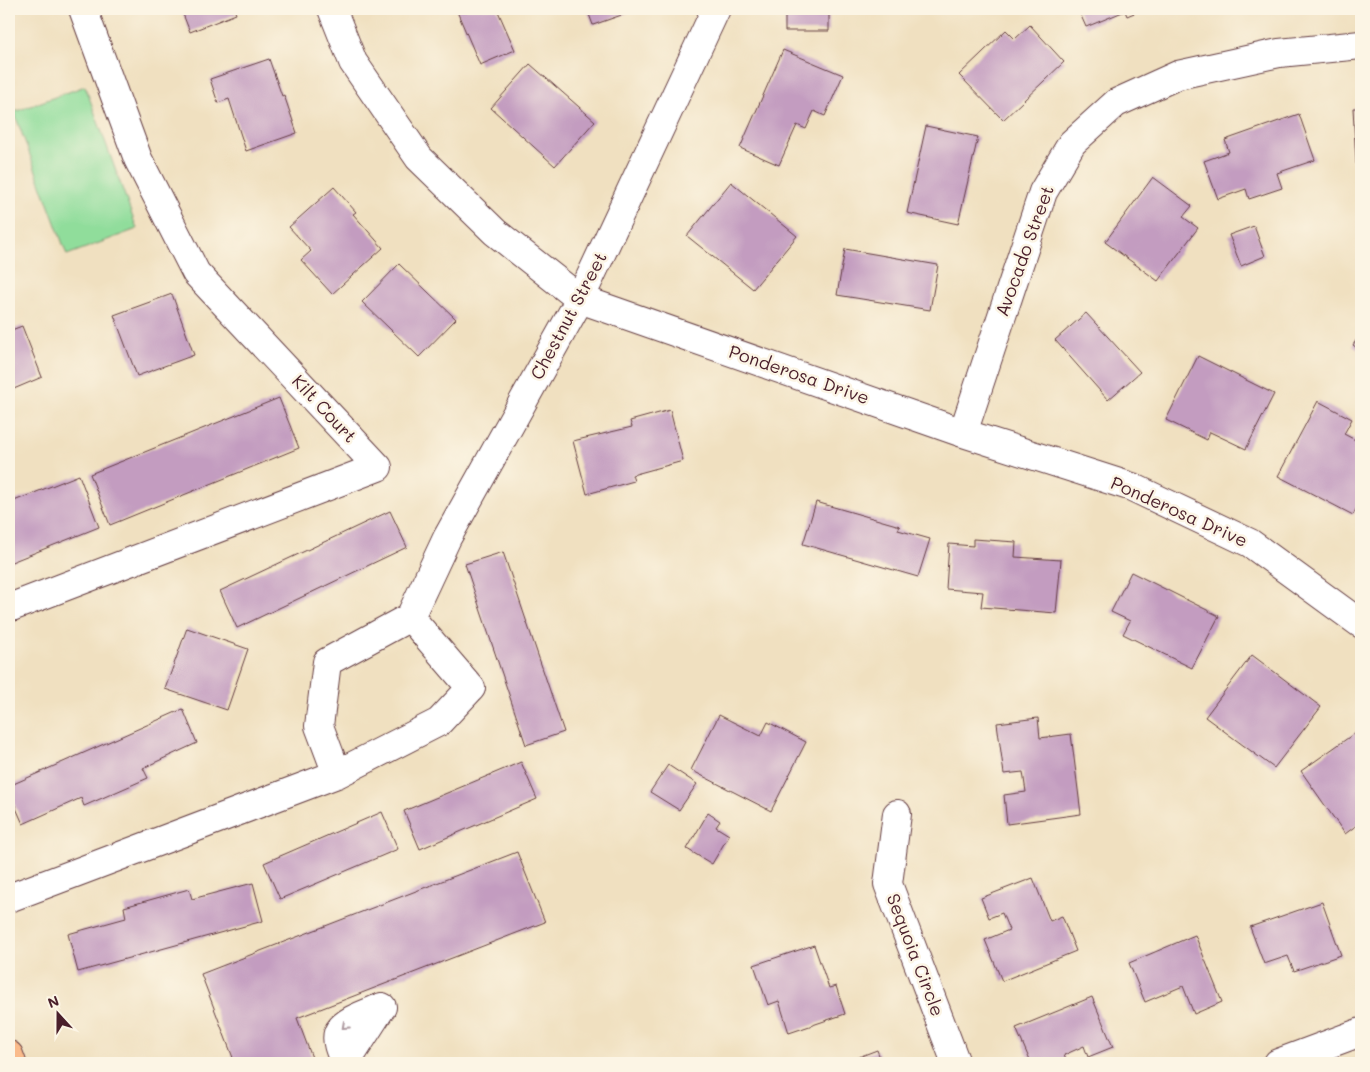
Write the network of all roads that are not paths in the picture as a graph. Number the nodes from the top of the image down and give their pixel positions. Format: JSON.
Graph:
{"nodes":[{"id":1,"x":83,"y":9,"type":"edge"},
{"id":2,"x":332,"y":9,"type":"edge"},
{"id":3,"x":716,"y":9,"type":"edge"},
{"id":4,"x":1361,"y":45,"type":"edge"},
{"id":5,"x":580,"y":299,"type":"junction"},
{"id":6,"x":963,"y":433,"type":"junction"},
{"id":7,"x":9,"y":608,"type":"edge"},
{"id":8,"x":410,"y":617,"type":"junction"},
{"id":9,"x":1361,"y":622,"type":"edge"},
{"id":10,"x":337,"y":774,"type":"junction"},
{"id":11,"x":897,"y":814,"type":"dead end"},
{"id":12,"x":9,"y":898,"type":"edge"},
{"id":13,"x":382,"y":1007,"type":"dead end"},
{"id":14,"x":1361,"y":1032,"type":"edge"},
{"id":15,"x":9,"y":1055,"type":"edge"},
{"id":16,"x":12,"y":1063,"type":"edge"},
{"id":17,"x":346,"y":1063,"type":"edge"},
{"id":18,"x":956,"y":1063,"type":"edge"},
{"id":19,"x":1278,"y":1063,"type":"edge"}],
"edges":[{"from":1,"to":7,"type":"street","name":"Kilt Court"},
{"from":2,"to":5,"type":"street","name":"Ponderosa Drive"},
{"from":3,"to":5,"type":"street","name":"Chestnut Street"},
{"from":4,"to":6,"type":"street","name":"Avocado Street"},
{"from":5,"to":6,"type":"street","name":"Ponderosa Drive"},
{"from":5,"to":8,"type":"street","name":"Chestnut Street"},
{"from":6,"to":9,"type":"street","name":"Ponderosa Drive"},
{"from":8,"to":10,"type":"street"},
{"from":8,"to":10,"type":"street"},
{"from":10,"to":12,"type":"street"},
{"from":11,"to":18,"type":"street","name":"Sequoia Circle"},
{"from":13,"to":17,"type":"street","one_way":true},
{"from":14,"to":19,"type":"street"},
{"from":15,"to":16,"type":"main road"}]}
